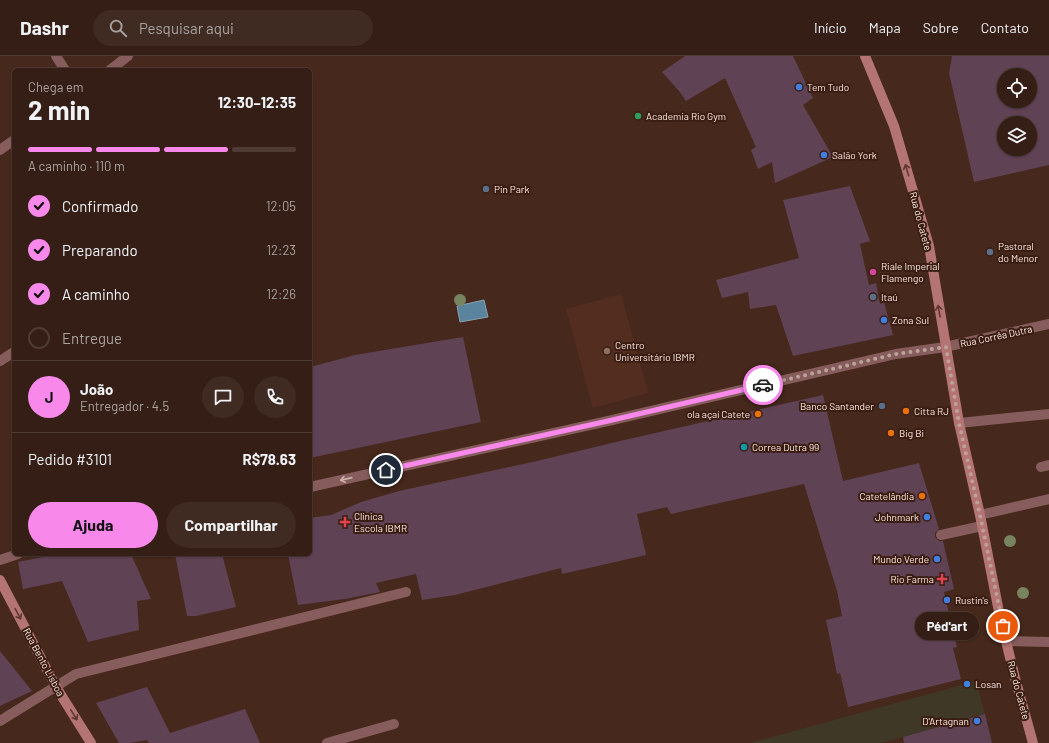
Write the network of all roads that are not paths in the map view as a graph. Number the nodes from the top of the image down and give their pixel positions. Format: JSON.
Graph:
{"nodes":[{"id":1,"x":56,"y":56,"type":"edge"},
{"id":2,"x":128,"y":56,"type":"edge"},
{"id":3,"x":865,"y":56,"type":"edge"},
{"id":4,"x":65,"y":68,"type":"edge"},
{"id":5,"x":113,"y":68,"type":"edge"},
{"id":6,"x":12,"y":141,"type":"edge"},
{"id":7,"x":0,"y":150,"type":"edge"},
{"id":8,"x":1049,"y":324,"type":"edge"},
{"id":9,"x":946,"y":347,"type":"junction"},
{"id":10,"x":12,"y":353,"type":"edge"},
{"id":11,"x":0,"y":360,"type":"edge"},
{"id":12,"x":1049,"y":414,"type":"edge"},
{"id":13,"x":959,"y":423,"type":"junction"},
{"id":14,"x":312,"y":487,"type":"edge"},
{"id":15,"x":1049,"y":499,"type":"edge"},
{"id":16,"x":980,"y":515,"type":"junction"},
{"id":17,"x":982,"y":526,"type":"junction"},
{"id":18,"x":941,"y":535,"type":"dead end"},
{"id":19,"x":12,"y":556,"type":"edge"},
{"id":20,"x":0,"y":560,"type":"edge"},
{"id":21,"x":0,"y":580,"type":"edge"},
{"id":22,"x":406,"y":592,"type":"dead end"},
{"id":23,"x":1006,"y":641,"type":"junction"},
{"id":24,"x":1049,"y":642,"type":"edge"},
{"id":25,"x":56,"y":687,"type":"junction"},
{"id":26,"x":0,"y":722,"type":"edge"},
{"id":27,"x":394,"y":724,"type":"dead end"},
{"id":28,"x":91,"y":743,"type":"edge"},
{"id":29,"x":327,"y":743,"type":"edge"},
{"id":30,"x":1032,"y":743,"type":"edge"}],
"edges":[{"from":1,"to":4,"type":"street"},
{"from":2,"to":5,"type":"street"},
{"from":9,"to":3,"type":"main road","name":"Rua do Catete","one_way":true},
{"from":6,"to":7,"type":"street"},
{"from":8,"to":9,"type":"street","name":"Rua Corrêa Dutra"},
{"from":9,"to":13,"type":"main road","name":"Rua do Catete"},
{"from":9,"to":14,"type":"street","name":"Rua Corrêa Dutra","one_way":true},
{"from":10,"to":11,"type":"street"},
{"from":12,"to":13,"type":"street"},
{"from":13,"to":16,"type":"main road","name":"Rua do Catete"},
{"from":15,"to":16,"type":"street"},
{"from":16,"to":17,"type":"main road","name":"Rua do Catete"},
{"from":17,"to":18,"type":"street"},
{"from":17,"to":23,"type":"main road","name":"Rua do Catete"},
{"from":19,"to":20,"type":"street"},
{"from":21,"to":25,"type":"main road","name":"Rua Bento Lisboa","one_way":true},
{"from":22,"to":25,"type":"street"},
{"from":23,"to":24,"type":"street"},
{"from":23,"to":30,"type":"main road","name":"Rua do Catete"},
{"from":25,"to":26,"type":"street"},
{"from":25,"to":28,"type":"main road","name":"Rua Bento Lisboa","one_way":true},
{"from":27,"to":29,"type":"street"}]}
